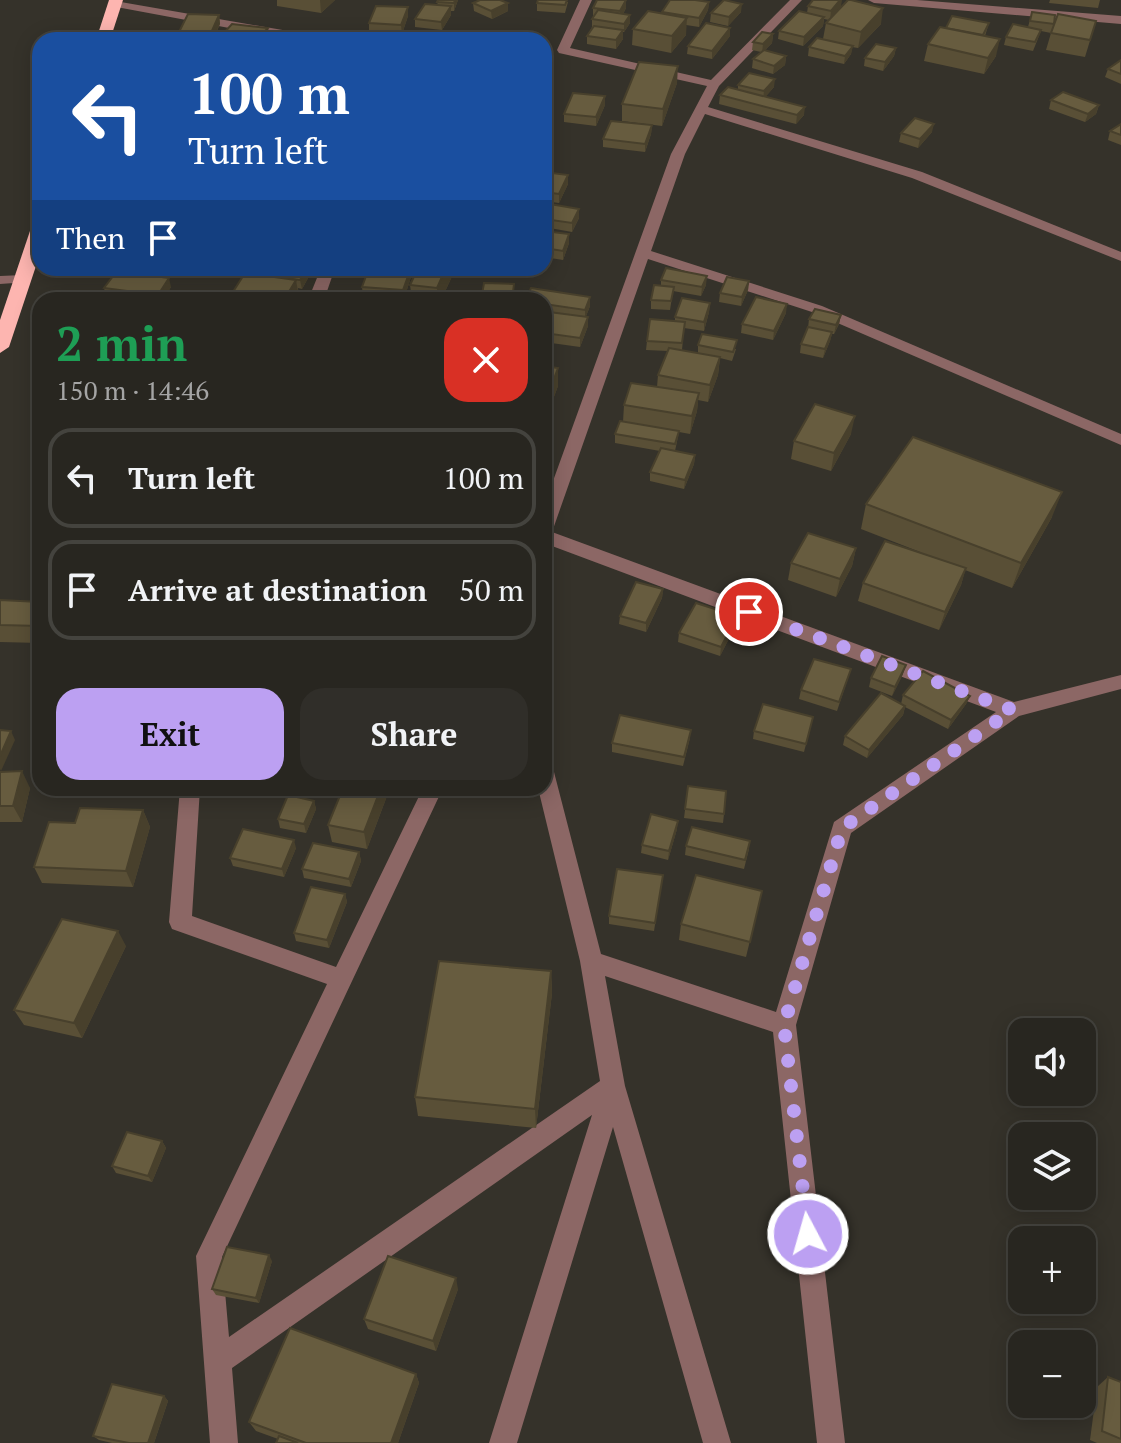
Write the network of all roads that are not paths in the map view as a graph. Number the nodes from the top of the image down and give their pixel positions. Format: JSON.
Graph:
{"nodes":[{"id":1,"x":586,"y":0,"type":"edge"},
{"id":2,"x":796,"y":0,"type":"edge"},
{"id":3,"x":874,"y":0,"type":"edge"},
{"id":4,"x":116,"y":2,"type":"edge"},
{"id":5,"x":1121,"y":20,"type":"edge"},
{"id":6,"x":106,"y":32,"type":"edge"},
{"id":7,"x":273,"y":32,"type":"edge"},
{"id":8,"x":714,"y":84,"type":"junction"},
{"id":9,"x":701,"y":109,"type":"junction"},
{"id":10,"x":32,"y":252,"type":"edge"},
{"id":11,"x":643,"y":253,"type":"junction"},
{"id":12,"x":1121,"y":257,"type":"edge"},
{"id":13,"x":23,"y":279,"type":"junction"},
{"id":14,"x":0,"y":280,"type":"edge"},
{"id":15,"x":0,"y":347,"type":"edge"},
{"id":16,"x":1121,"y":440,"type":"edge"},
{"id":17,"x":552,"y":511,"type":"edge"},
{"id":18,"x":552,"y":537,"type":"edge"},
{"id":19,"x":1121,"y":682,"type":"edge"},
{"id":20,"x":1013,"y":710,"type":"junction"},
{"id":21,"x":189,"y":796,"type":"edge"},
{"id":22,"x":429,"y":796,"type":"edge"},
{"id":23,"x":550,"y":796,"type":"edge"},
{"id":24,"x":591,"y":961,"type":"junction"},
{"id":25,"x":342,"y":979,"type":"junction"},
{"id":26,"x":784,"y":1025,"type":"junction"},
{"id":27,"x":613,"y":1086,"type":"junction"},
{"id":28,"x":217,"y":1362,"type":"junction"},
{"id":29,"x":224,"y":1443,"type":"edge"},
{"id":30,"x":503,"y":1443,"type":"edge"},
{"id":31,"x":717,"y":1443,"type":"edge"},
{"id":32,"x":831,"y":1443,"type":"edge"}],
"edges":[{"from":1,"to":8,"type":"street"},
{"from":2,"to":8,"type":"street"},
{"from":3,"to":5,"type":"street"},
{"from":4,"to":6,"type":"highway"},
{"from":4,"to":7,"type":"street"},
{"from":8,"to":9,"type":"street"},
{"from":9,"to":11,"type":"street"},
{"from":9,"to":12,"type":"street"},
{"from":10,"to":13,"type":"highway"},
{"from":11,"to":16,"type":"street"},
{"from":11,"to":17,"type":"street"},
{"from":13,"to":14,"type":"street"},
{"from":13,"to":15,"type":"highway"},
{"from":18,"to":20,"type":"street"},
{"from":19,"to":20,"type":"street"},
{"from":20,"to":26,"type":"street"},
{"from":21,"to":25,"type":"street"},
{"from":22,"to":25,"type":"street"},
{"from":23,"to":24,"type":"street"},
{"from":24,"to":26,"type":"street"},
{"from":24,"to":27,"type":"street"},
{"from":25,"to":28,"type":"street"},
{"from":26,"to":32,"type":"street"},
{"from":27,"to":28,"type":"street"},
{"from":27,"to":30,"type":"street"},
{"from":27,"to":31,"type":"street"},
{"from":28,"to":29,"type":"street"}]}
